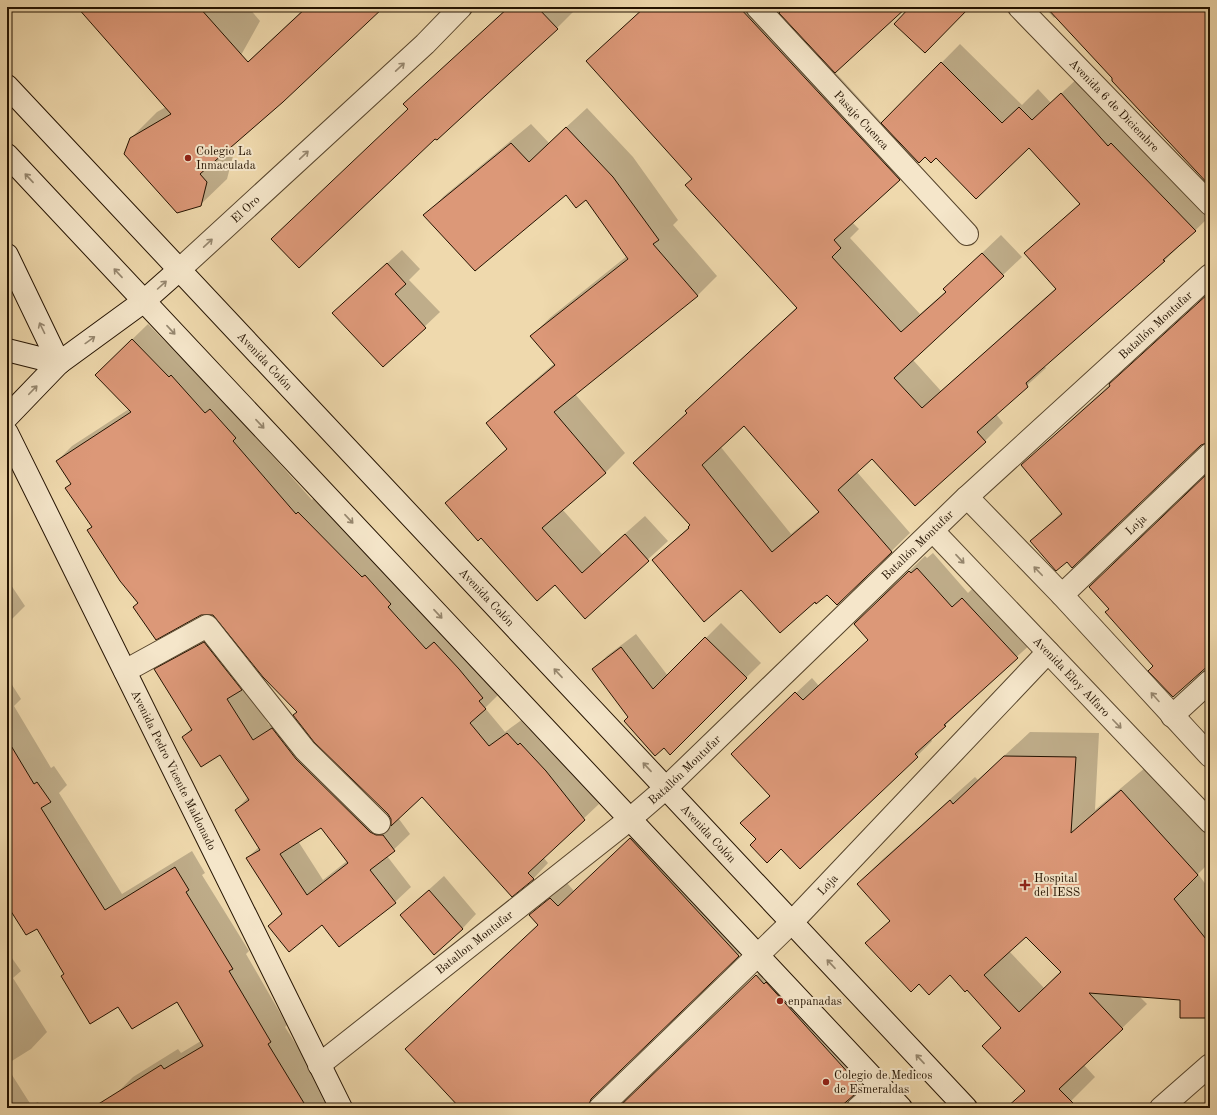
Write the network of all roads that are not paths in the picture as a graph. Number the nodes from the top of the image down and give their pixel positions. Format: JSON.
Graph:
{"nodes":[{"id":1,"x":461,"y":7,"type":"edge"},
{"id":2,"x":757,"y":7,"type":"edge"},
{"id":3,"x":1019,"y":7,"type":"edge"},
{"id":4,"x":7,"y":86,"type":"edge"},
{"id":5,"x":7,"y":155,"type":"edge"},
{"id":6,"x":1210,"y":204,"type":"edge"},
{"id":7,"x":966,"y":234,"type":"dead end"},
{"id":8,"x":7,"y":255,"type":"edge"},
{"id":9,"x":179,"y":270,"type":"junction"},
{"id":10,"x":1210,"y":275,"type":"edge"},
{"id":11,"x":144,"y":301,"type":"junction"},
{"id":12,"x":7,"y":350,"type":"edge"},
{"id":13,"x":59,"y":363,"type":"junction"},
{"id":14,"x":7,"y":417,"type":"edge"},
{"id":15,"x":7,"y":433,"type":"edge"},
{"id":16,"x":1210,"y":454,"type":"edge"},
{"id":17,"x":967,"y":496,"type":"junction"},
{"id":18,"x":933,"y":531,"type":"junction"},
{"id":19,"x":1062,"y":595,"type":"junction"},
{"id":20,"x":1048,"y":652,"type":"junction"},
{"id":21,"x":125,"y":671,"type":"junction"},
{"id":22,"x":1210,"y":681,"type":"edge"},
{"id":23,"x":1172,"y":716,"type":"junction"},
{"id":24,"x":1210,"y":756,"type":"edge"},
{"id":25,"x":666,"y":788,"type":"junction"},
{"id":26,"x":630,"y":819,"type":"junction"},
{"id":27,"x":1210,"y":822,"type":"edge"},
{"id":28,"x":379,"y":823,"type":"dead end"},
{"id":29,"x":792,"y":922,"type":"junction"},
{"id":30,"x":758,"y":955,"type":"junction"},
{"id":31,"x":319,"y":1065,"type":"junction"},
{"id":32,"x":1210,"y":1065,"type":"edge"},
{"id":33,"x":882,"y":1087,"type":"junction"},
{"id":34,"x":341,"y":1108,"type":"edge"},
{"id":35,"x":352,"y":1108,"type":"edge"},
{"id":36,"x":600,"y":1108,"type":"edge"},
{"id":37,"x":858,"y":1108,"type":"edge"},
{"id":38,"x":901,"y":1108,"type":"edge"},
{"id":39,"x":966,"y":1108,"type":"edge"},
{"id":40,"x":1161,"y":1108,"type":"edge"}],
"edges":[{"from":9,"to":1,"type":"street","name":"El Oro","one_way":true},
{"from":2,"to":7,"type":"street","name":"Pasaje Cuenca"},
{"from":3,"to":6,"type":"street","name":"Avenida 6 de Diciembre"},
{"from":4,"to":9,"type":"street","name":"Avenida Colón"},
{"from":11,"to":5,"type":"street","one_way":true},
{"from":13,"to":8,"type":"street","one_way":true},
{"from":11,"to":9,"type":"street","name":"El Oro","one_way":true},
{"from":25,"to":9,"type":"street","name":"Avenida Colón","one_way":true},
{"from":10,"to":17,"type":"street","name":"Batallón Montufar"},
{"from":13,"to":11,"type":"street","name":"El Oro","one_way":true},
{"from":11,"to":26,"type":"street","one_way":true},
{"from":12,"to":13,"type":"street"},
{"from":14,"to":13,"type":"street","name":"El Oro","one_way":true},
{"from":15,"to":21,"type":"street","name":"Avenida Pedro Vicente Maldonado"},
{"from":16,"to":19,"type":"street","name":"Loja"},
{"from":17,"to":18,"type":"street","name":"Batallón Montufar"},
{"from":19,"to":17,"type":"street","one_way":true},
{"from":18,"to":20,"type":"street","name":"Avenida Eloy Alfaro","one_way":true},
{"from":18,"to":25,"type":"street","name":"Batallón Montufar"},
{"from":23,"to":19,"type":"street","one_way":true},
{"from":20,"to":27,"type":"street","name":"Avenida Eloy Alfaro","one_way":true},
{"from":20,"to":29,"type":"street","name":"Loja"},
{"from":21,"to":28,"type":"street"},
{"from":21,"to":31,"type":"street","name":"Avenida Pedro Vicente Maldonado"},
{"from":22,"to":23,"type":"street"},
{"from":23,"to":24,"type":"street"},
{"from":25,"to":26,"type":"street","name":"Batallón Montufar"},
{"from":25,"to":29,"type":"street","name":"Avenida Colón"},
{"from":26,"to":30,"type":"street"},
{"from":26,"to":31,"type":"street","name":"Batallon Montufar"},
{"from":29,"to":30,"type":"street","name":"Loja"},
{"from":39,"to":29,"type":"street","name":"Avenida Colón","one_way":true},
{"from":30,"to":33,"type":"street"},
{"from":30,"to":36,"type":"street","name":"Loja"},
{"from":31,"to":34,"type":"street","name":"Avenida Pedro Vicente Maldonado"},
{"from":31,"to":35,"type":"street"},
{"from":32,"to":40,"type":"street"},
{"from":33,"to":37,"type":"street"},
{"from":33,"to":38,"type":"street"}]}
